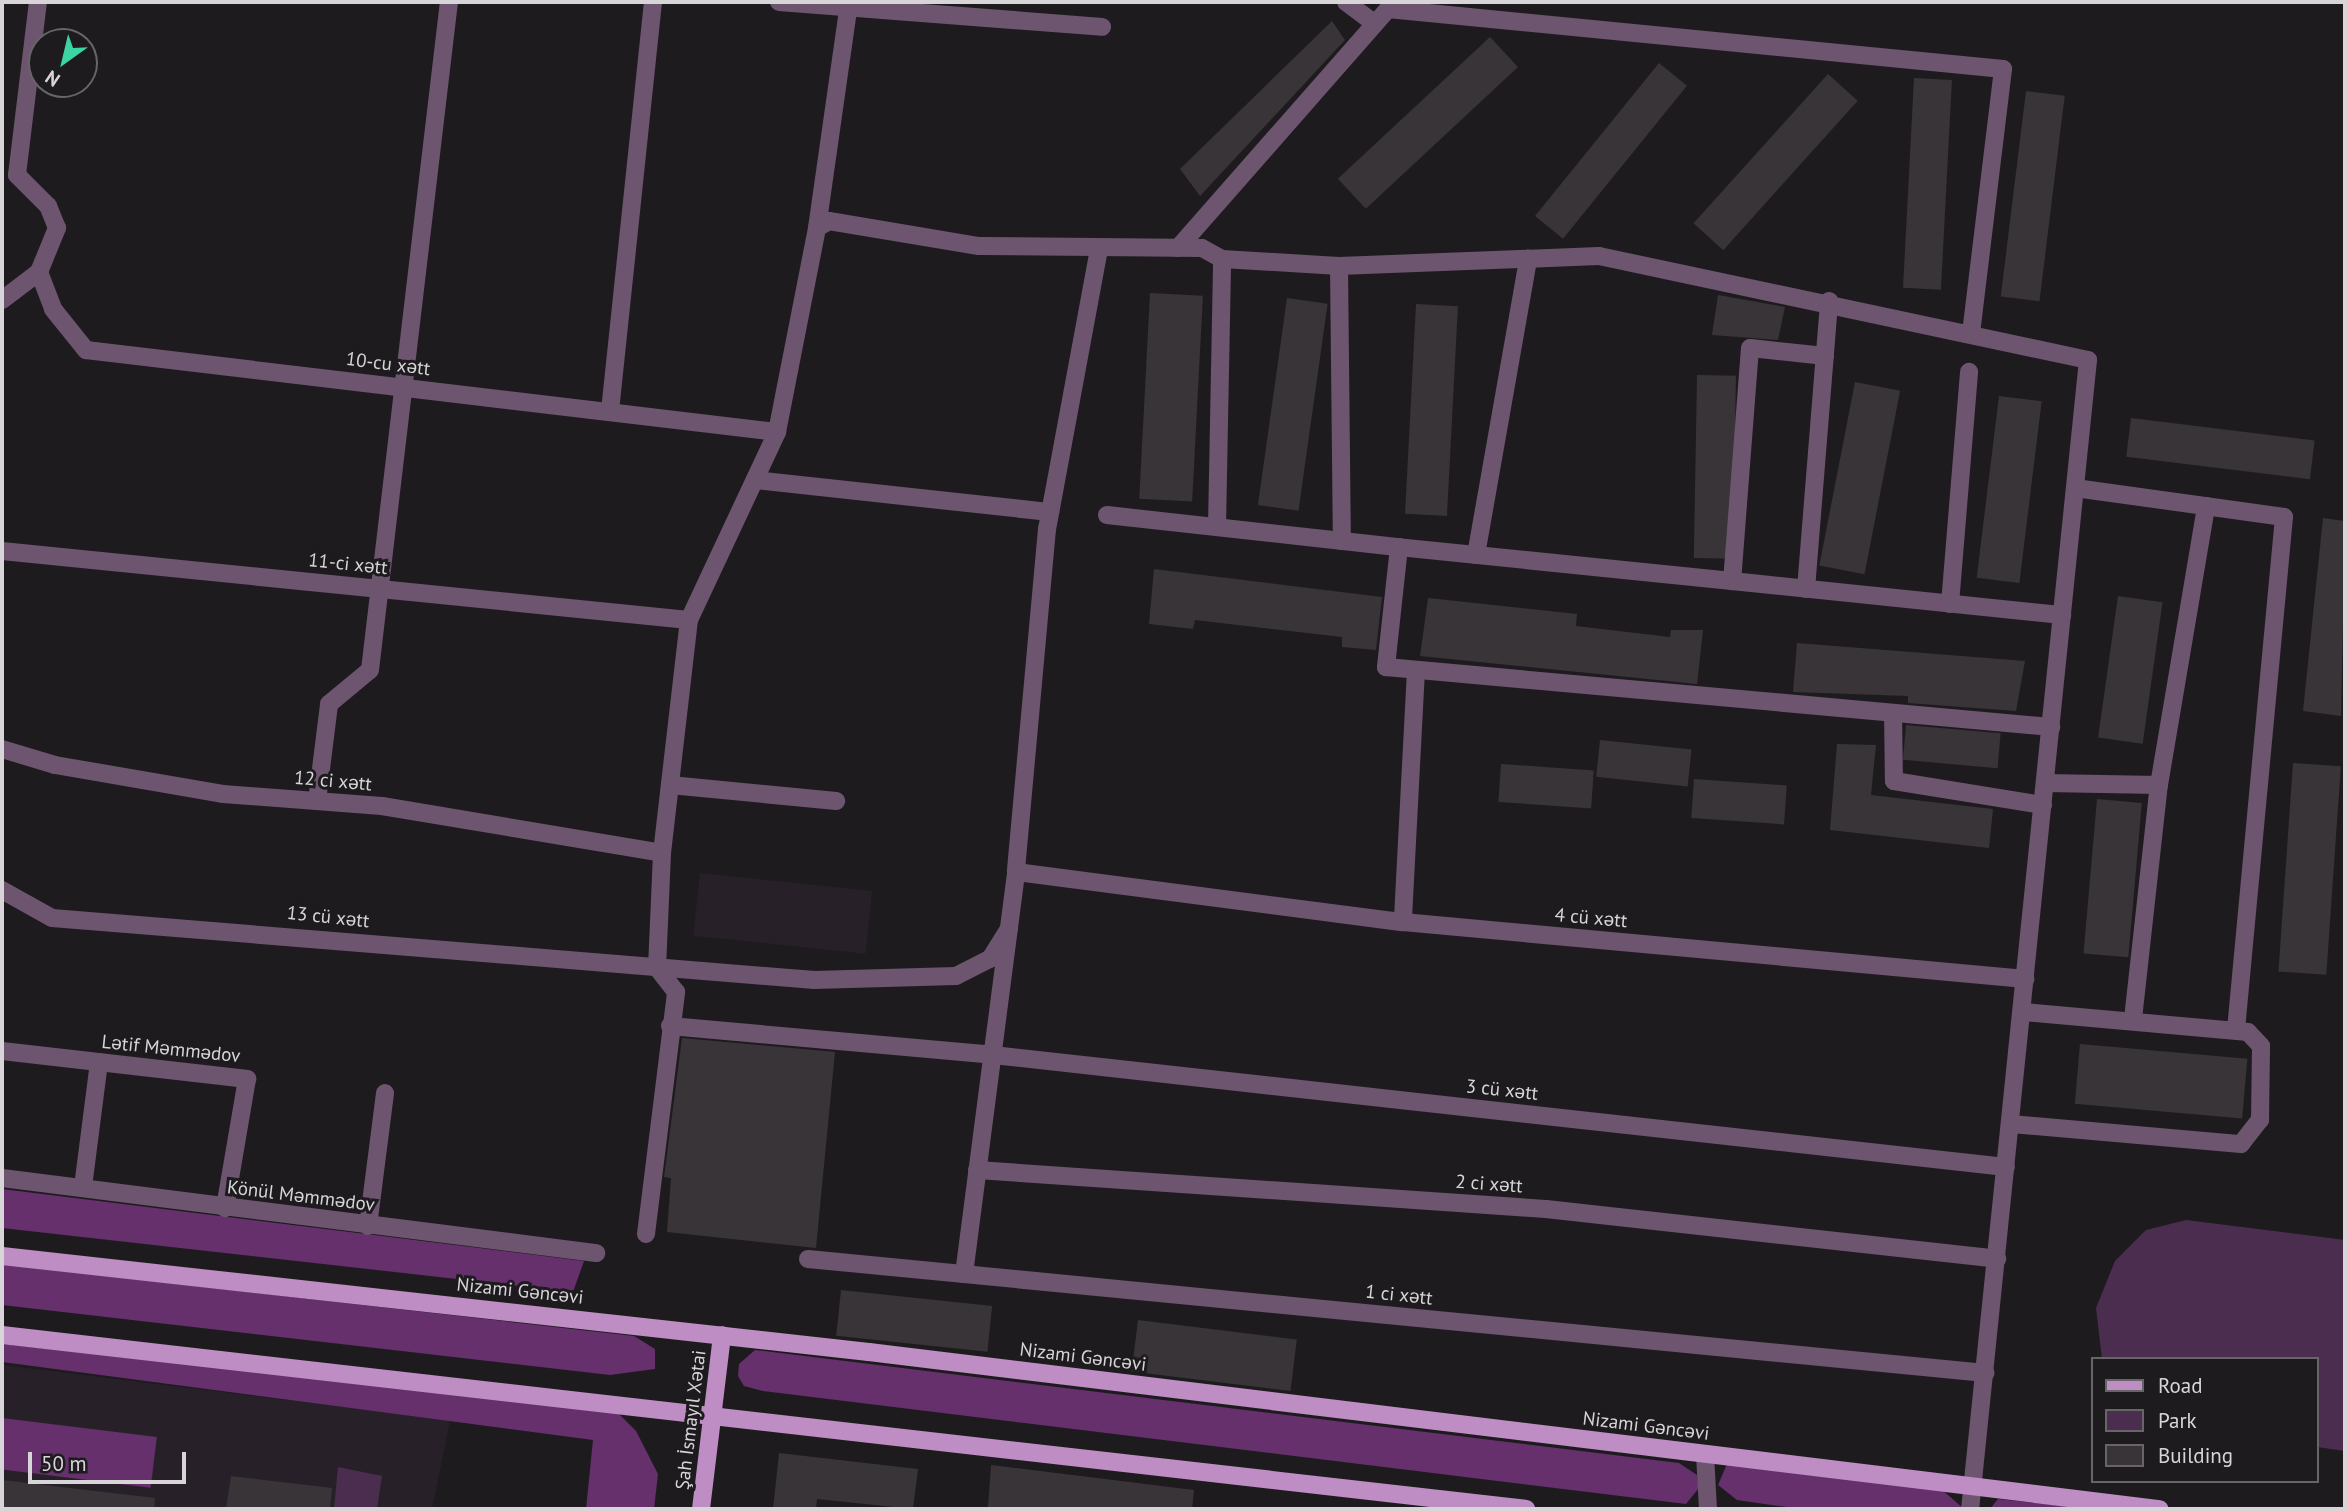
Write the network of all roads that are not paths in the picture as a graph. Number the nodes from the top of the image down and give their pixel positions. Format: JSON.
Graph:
{"nodes":[{"id":1,"x":38,"y":2,"type":"edge"},
{"id":2,"x":449,"y":2,"type":"edge"},
{"id":3,"x":653,"y":2,"type":"edge"},
{"id":4,"x":779,"y":2,"type":"edge"},
{"id":5,"x":1346,"y":2,"type":"edge"},
{"id":6,"x":848,"y":5,"type":"edge"},
{"id":7,"x":1375,"y":24,"type":"junction"},
{"id":8,"x":1102,"y":27,"type":"dead end"},
{"id":9,"x":817,"y":228,"type":"junction"},
{"id":10,"x":1178,"y":248,"type":"junction"},
{"id":11,"x":1099,"y":249,"type":"junction"},
{"id":12,"x":1222,"y":259,"type":"junction"},
{"id":13,"x":1528,"y":259,"type":"junction"},
{"id":14,"x":1339,"y":266,"type":"junction"},
{"id":15,"x":39,"y":272,"type":"junction"},
{"id":16,"x":2,"y":300,"type":"edge"},
{"id":17,"x":1829,"y":301,"type":"junction"},
{"id":18,"x":1971,"y":333,"type":"junction"},
{"id":19,"x":1825,"y":356,"type":"junction"},
{"id":20,"x":1969,"y":372,"type":"dead end"},
{"id":21,"x":408,"y":387,"type":"junction"},
{"id":22,"x":610,"y":411,"type":"junction"},
{"id":23,"x":777,"y":432,"type":"junction"},
{"id":24,"x":755,"y":480,"type":"junction"},
{"id":25,"x":2075,"y":488,"type":"junction"},
{"id":26,"x":2206,"y":506,"type":"junction"},
{"id":27,"x":1050,"y":512,"type":"junction"},
{"id":28,"x":1107,"y":515,"type":"dead end"},
{"id":29,"x":1217,"y":527,"type":"junction"},
{"id":30,"x":1342,"y":541,"type":"junction"},
{"id":31,"x":1399,"y":547,"type":"junction"},
{"id":32,"x":2,"y":551,"type":"edge"},
{"id":33,"x":1476,"y":555,"type":"junction"},
{"id":34,"x":1732,"y":581,"type":"junction"},
{"id":35,"x":379,"y":589,"type":"junction"},
{"id":36,"x":1806,"y":589,"type":"junction"},
{"id":37,"x":1950,"y":604,"type":"junction"},
{"id":38,"x":2062,"y":615,"type":"junction"},
{"id":39,"x":689,"y":620,"type":"junction"},
{"id":40,"x":1416,"y":670,"type":"junction"},
{"id":41,"x":1894,"y":713,"type":"junction"},
{"id":42,"x":2051,"y":727,"type":"junction"},
{"id":43,"x":2,"y":749,"type":"edge"},
{"id":44,"x":2045,"y":783,"type":"junction"},
{"id":45,"x":670,"y":785,"type":"junction"},
{"id":46,"x":2159,"y":785,"type":"junction"},
{"id":47,"x":317,"y":801,"type":"junction"},
{"id":48,"x":836,"y":801,"type":"dead end"},
{"id":49,"x":2043,"y":805,"type":"junction"},
{"id":50,"x":662,"y":853,"type":"junction"},
{"id":51,"x":1016,"y":872,"type":"junction"},
{"id":52,"x":2,"y":890,"type":"edge"},
{"id":53,"x":1403,"y":922,"type":"junction"},
{"id":54,"x":1009,"y":928,"type":"junction"},
{"id":55,"x":657,"y":968,"type":"junction"},
{"id":56,"x":2025,"y":979,"type":"junction"},
{"id":57,"x":2022,"y":1012,"type":"junction"},
{"id":58,"x":2133,"y":1019,"type":"junction"},
{"id":59,"x":670,"y":1027,"type":"junction"},
{"id":60,"x":2236,"y":1030,"type":"junction"},
{"id":61,"x":2,"y":1051,"type":"edge"},
{"id":62,"x":993,"y":1055,"type":"junction"},
{"id":63,"x":99,"y":1062,"type":"junction"},
{"id":64,"x":385,"y":1093,"type":"dead end"},
{"id":65,"x":2011,"y":1124,"type":"junction"},
{"id":66,"x":2006,"y":1167,"type":"junction"},
{"id":67,"x":976,"y":1170,"type":"junction"},
{"id":68,"x":2,"y":1178,"type":"edge"},
{"id":69,"x":83,"y":1188,"type":"junction"},
{"id":70,"x":225,"y":1209,"type":"junction"},
{"id":71,"x":368,"y":1226,"type":"junction"},
{"id":72,"x":646,"y":1234,"type":"dead end"},
{"id":73,"x":596,"y":1253,"type":"dead end"},
{"id":74,"x":2,"y":1256,"type":"edge"},
{"id":75,"x":808,"y":1259,"type":"dead end"},
{"id":76,"x":1997,"y":1259,"type":"junction"},
{"id":77,"x":964,"y":1274,"type":"junction"},
{"id":78,"x":2,"y":1335,"type":"edge"},
{"id":79,"x":722,"y":1335,"type":"junction"},
{"id":80,"x":1985,"y":1373,"type":"junction"},
{"id":81,"x":712,"y":1415,"type":"junction"},
{"id":82,"x":1705,"y":1454,"type":"junction"},
{"id":83,"x":1973,"y":1488,"type":"junction"},
{"id":84,"x":701,"y":1509,"type":"edge"},
{"id":85,"x":1526,"y":1509,"type":"edge"},
{"id":86,"x":1709,"y":1509,"type":"edge"},
{"id":87,"x":1970,"y":1509,"type":"edge"},
{"id":88,"x":2159,"y":1509,"type":"edge"}],
"edges":[{"from":1,"to":15,"type":"street"},
{"from":2,"to":21,"type":"street"},
{"from":3,"to":22,"type":"street"},
{"from":4,"to":6,"type":"street"},
{"from":5,"to":7,"type":"street"},
{"from":6,"to":8,"type":"street"},
{"from":6,"to":9,"type":"street"},
{"from":7,"to":10,"type":"street"},
{"from":7,"to":18,"type":"street"},
{"from":9,"to":11,"type":"street"},
{"from":9,"to":23,"type":"street"},
{"from":10,"to":11,"type":"street"},
{"from":10,"to":12,"type":"street"},
{"from":11,"to":27,"type":"street"},
{"from":12,"to":14,"type":"street"},
{"from":12,"to":29,"type":"street"},
{"from":13,"to":14,"type":"street"},
{"from":13,"to":17,"type":"street"},
{"from":13,"to":33,"type":"street"},
{"from":14,"to":30,"type":"street"},
{"from":15,"to":16,"type":"street"},
{"from":15,"to":21,"type":"street","name":"10-cu xətt"},
{"from":17,"to":18,"type":"street"},
{"from":17,"to":19,"type":"street"},
{"from":18,"to":25,"type":"street"},
{"from":19,"to":34,"type":"street"},
{"from":19,"to":36,"type":"street"},
{"from":20,"to":37,"type":"street"},
{"from":21,"to":22,"type":"street","name":"10-cu xətt"},
{"from":21,"to":35,"type":"street"},
{"from":22,"to":23,"type":"street","name":"10-cu xətt"},
{"from":23,"to":24,"type":"street"},
{"from":24,"to":27,"type":"street"},
{"from":24,"to":39,"type":"street"},
{"from":25,"to":26,"type":"street"},
{"from":25,"to":38,"type":"street"},
{"from":26,"to":46,"type":"street"},
{"from":26,"to":60,"type":"street"},
{"from":27,"to":51,"type":"street"},
{"from":28,"to":29,"type":"street"},
{"from":29,"to":30,"type":"street"},
{"from":30,"to":31,"type":"street"},
{"from":31,"to":33,"type":"street"},
{"from":31,"to":40,"type":"street"},
{"from":32,"to":35,"type":"street","name":"11-ci xətt"},
{"from":33,"to":34,"type":"street"},
{"from":34,"to":36,"type":"street"},
{"from":35,"to":39,"type":"street","name":"11-ci xətt"},
{"from":35,"to":47,"type":"street"},
{"from":36,"to":37,"type":"street"},
{"from":37,"to":38,"type":"street"},
{"from":38,"to":42,"type":"street"},
{"from":39,"to":45,"type":"street"},
{"from":40,"to":41,"type":"street"},
{"from":40,"to":53,"type":"street"},
{"from":41,"to":42,"type":"street"},
{"from":41,"to":49,"type":"street"},
{"from":42,"to":44,"type":"street"},
{"from":43,"to":47,"type":"street","name":"12 ci xətt"},
{"from":44,"to":46,"type":"street"},
{"from":44,"to":49,"type":"street"},
{"from":45,"to":48,"type":"street"},
{"from":45,"to":50,"type":"street"},
{"from":46,"to":58,"type":"street"},
{"from":47,"to":50,"type":"street","name":"12 ci xətt"},
{"from":49,"to":56,"type":"street"},
{"from":50,"to":55,"type":"street"},
{"from":51,"to":53,"type":"street","name":"4 cü xətt"},
{"from":51,"to":54,"type":"street"},
{"from":52,"to":55,"type":"street","name":"13 cü xətt"},
{"from":53,"to":56,"type":"street","name":"4 cü xətt"},
{"from":54,"to":55,"type":"street","name":"13 cü xətt"},
{"from":54,"to":62,"type":"street"},
{"from":55,"to":59,"type":"street"},
{"from":56,"to":57,"type":"street"},
{"from":57,"to":58,"type":"street"},
{"from":57,"to":65,"type":"street"},
{"from":58,"to":60,"type":"street"},
{"from":59,"to":62,"type":"street","name":"3 cü xətt"},
{"from":59,"to":72,"type":"street"},
{"from":60,"to":65,"type":"street"},
{"from":61,"to":63,"type":"street","name":"Lətif Məmmədov"},
{"from":62,"to":66,"type":"street","name":"3 cü xətt"},
{"from":62,"to":67,"type":"street"},
{"from":63,"to":69,"type":"street"},
{"from":63,"to":70,"type":"street","name":"Lətif Məmmədov"},
{"from":64,"to":71,"type":"street"},
{"from":65,"to":66,"type":"street"},
{"from":66,"to":76,"type":"street"},
{"from":67,"to":76,"type":"street","name":"2 ci xətt"},
{"from":67,"to":77,"type":"street"},
{"from":68,"to":69,"type":"street","name":"Könül Məmmədov"},
{"from":69,"to":70,"type":"street","name":"Könül Məmmədov"},
{"from":70,"to":71,"type":"street","name":"Könül Məmmədov"},
{"from":71,"to":73,"type":"street","name":"Könül Məmmədov"},
{"from":74,"to":79,"type":"main road","name":"Nizami Gəncəvi"},
{"from":75,"to":77,"type":"street","name":"1 ci xətt"},
{"from":76,"to":80,"type":"street"},
{"from":77,"to":80,"type":"street","name":"1 ci xətt"},
{"from":78,"to":81,"type":"main road"},
{"from":79,"to":81,"type":"main road","name":"Şah İsmayıl Xətai"},
{"from":79,"to":82,"type":"main road","name":"Nizami Gəncəvi"},
{"from":80,"to":83,"type":"street"},
{"from":81,"to":84,"type":"main road","name":"Şah İsmayıl Xətai"},
{"from":81,"to":85,"type":"main road"},
{"from":82,"to":83,"type":"main road","name":"Nizami Gəncəvi"},
{"from":82,"to":86,"type":"street"},
{"from":83,"to":87,"type":"street"},
{"from":83,"to":88,"type":"main road","name":"Nizami Gəncəvi"}]}
